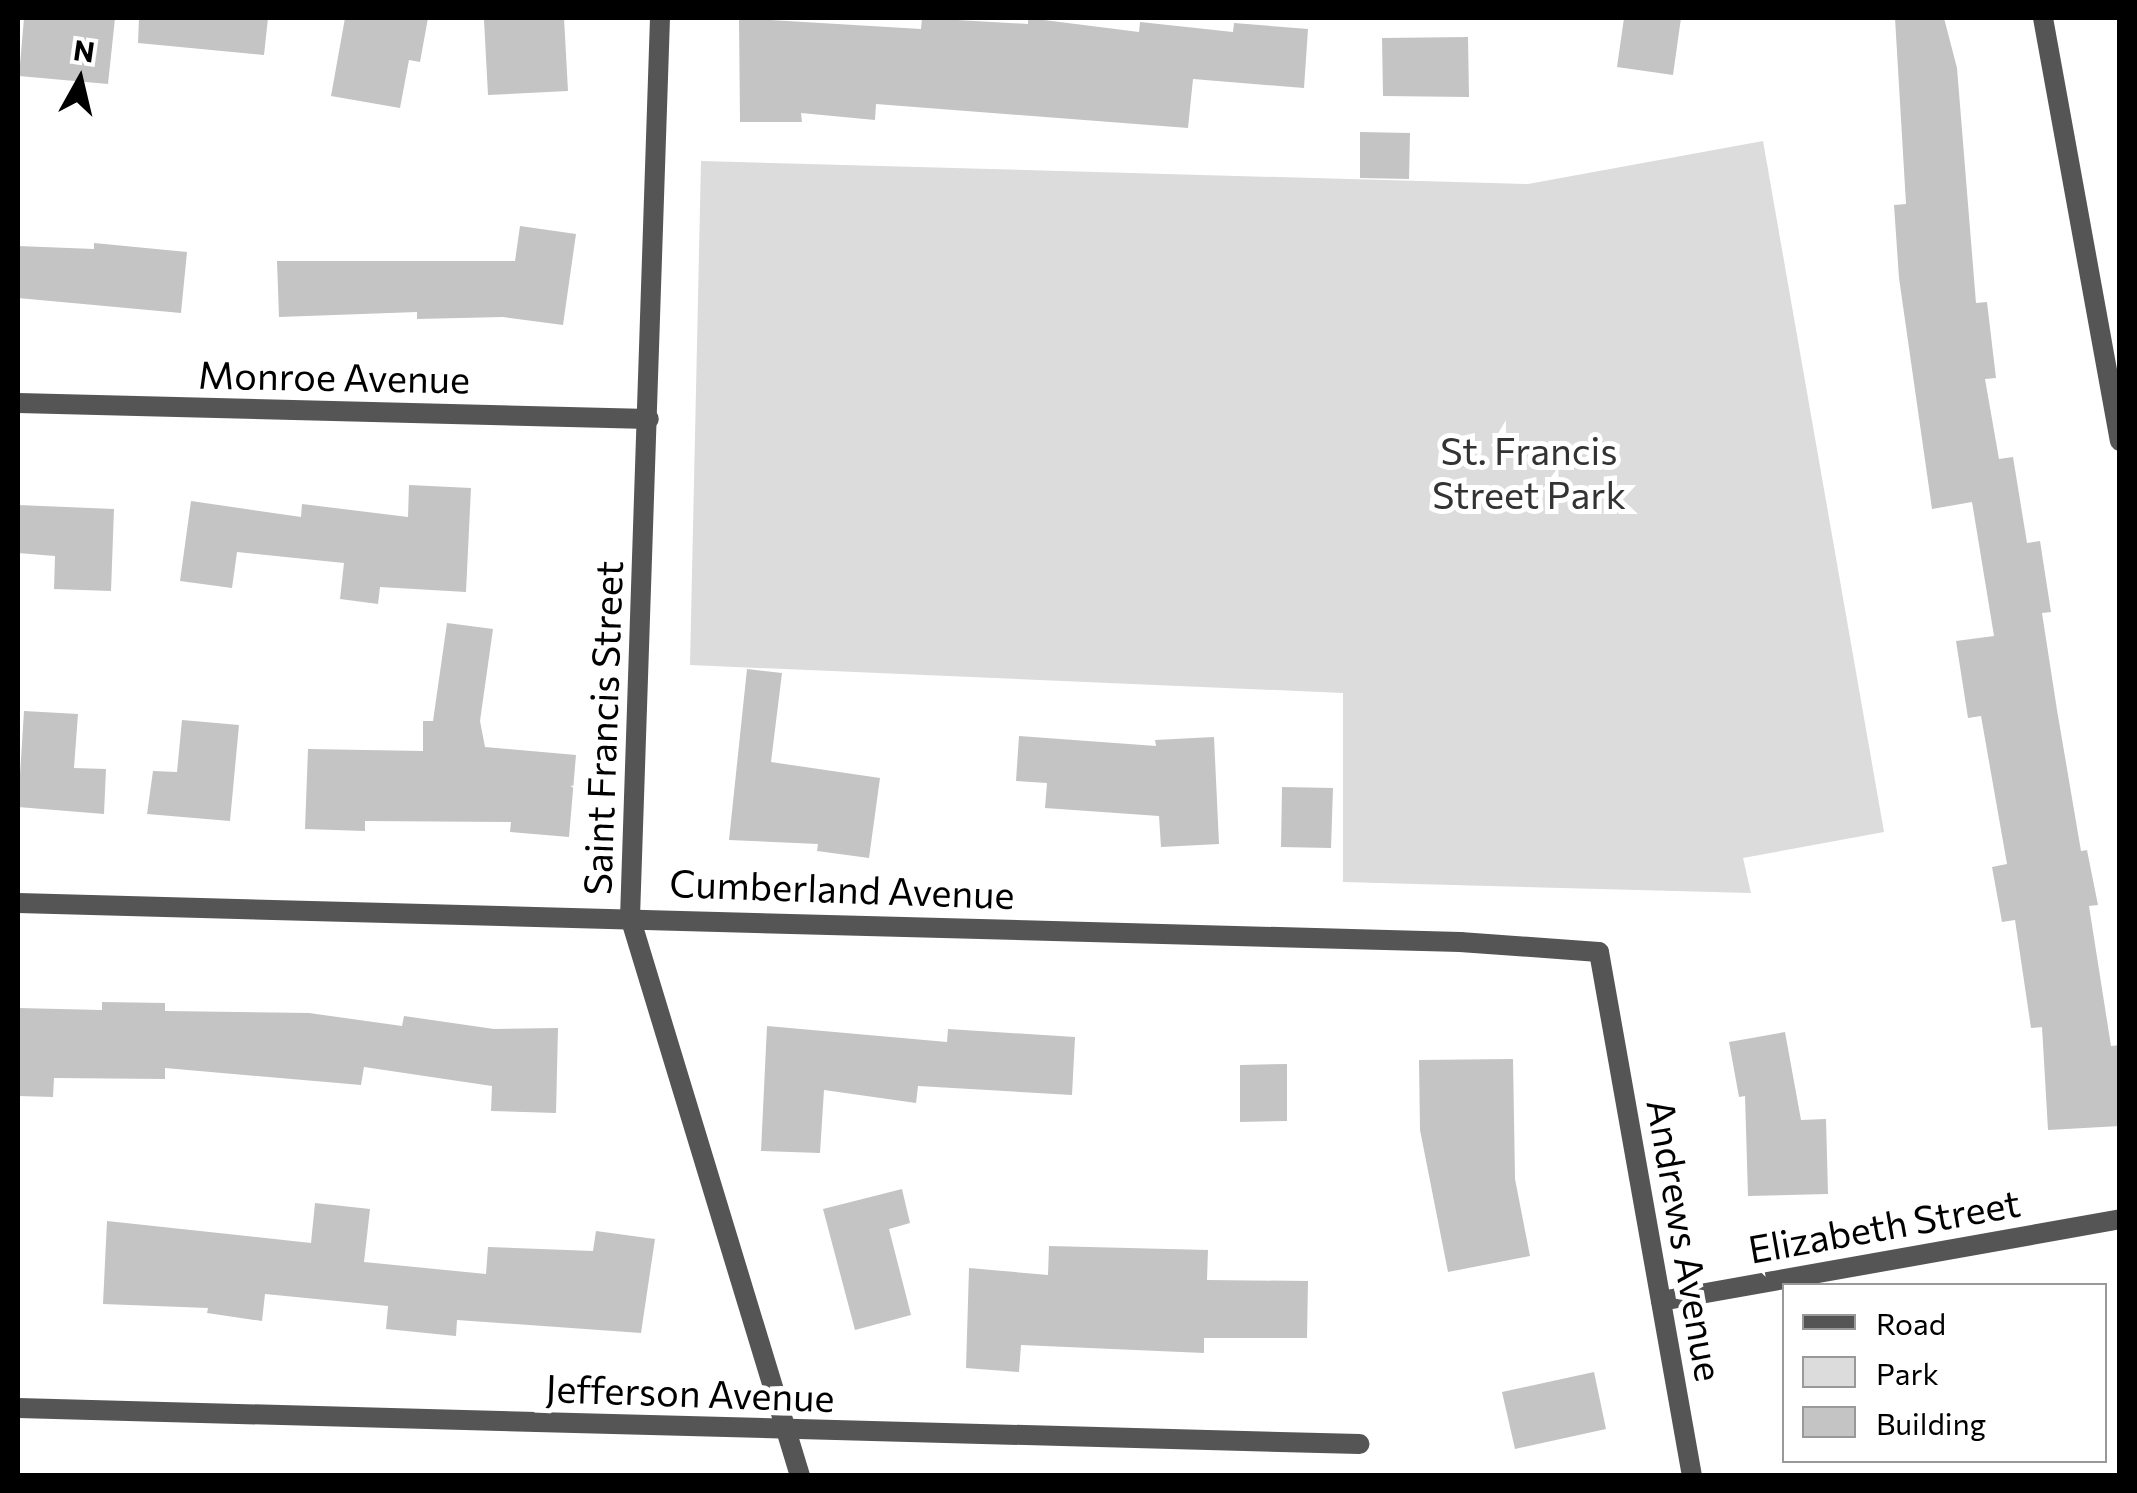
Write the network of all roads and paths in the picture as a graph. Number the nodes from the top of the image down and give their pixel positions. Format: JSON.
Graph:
{"nodes":[{"id":1,"x":660,"y":18,"type":"edge"},
{"id":2,"x":2043,"y":18,"type":"edge"},
{"id":3,"x":18,"y":403,"type":"edge"},
{"id":4,"x":650,"y":419,"type":"junction"},
{"id":5,"x":2120,"y":441,"type":"edge"},
{"id":6,"x":18,"y":902,"type":"edge"},
{"id":7,"x":630,"y":917,"type":"junction"},
{"id":8,"x":1610,"y":1017,"type":"joint"},
{"id":9,"x":2120,"y":1219,"type":"edge"},
{"id":10,"x":1662,"y":1301,"type":"junction"},
{"id":11,"x":18,"y":1408,"type":"edge"},
{"id":12,"x":786,"y":1429,"type":"junction"},
{"id":13,"x":1360,"y":1444,"type":"dead end"},
{"id":14,"x":800,"y":1476,"type":"edge"},
{"id":15,"x":1692,"y":1476,"type":"edge"}],
"edges":[{"from":1,"to":4,"type":"street","name":"Saint Francis Street"},
{"from":2,"to":5,"type":"street"},
{"from":3,"to":4,"type":"street","name":"Monroe Avenue"},
{"from":4,"to":7,"type":"street","name":"Saint Francis Street"},
{"from":6,"to":7,"type":"street","name":"Cumberland Avenue"},
{"from":7,"to":8,"type":"street","name":"Cumberland Avenue"},
{"from":7,"to":12,"type":"street","name":"Saint Francis Street"},
{"from":8,"to":10,"type":"street","name":"Andrews Avenue"},
{"from":9,"to":10,"type":"street","name":"Elizabeth Street"},
{"from":10,"to":15,"type":"street","name":"Andrews Avenue"},
{"from":11,"to":12,"type":"street","name":"Jefferson Avenue"},
{"from":12,"to":13,"type":"street","name":"Jefferson Avenue"},
{"from":12,"to":14,"type":"street","name":"Saint Francis Street"}]}
